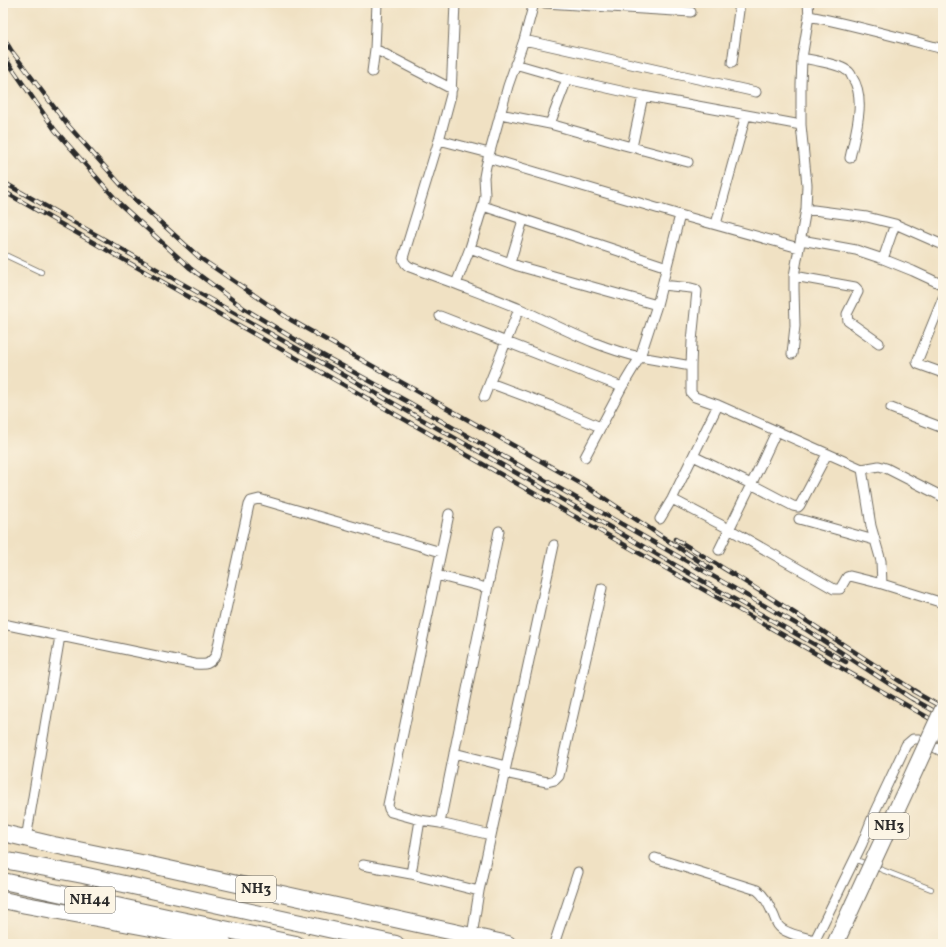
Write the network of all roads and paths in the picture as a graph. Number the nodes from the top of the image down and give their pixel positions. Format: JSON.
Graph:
{"nodes":[{"id":1,"x":377,"y":3,"type":"edge"},
{"id":2,"x":455,"y":3,"type":"edge"},
{"id":3,"x":534,"y":3,"type":"edge"},
{"id":4,"x":545,"y":3,"type":"edge"},
{"id":5,"x":740,"y":3,"type":"edge"},
{"id":6,"x":808,"y":3,"type":"edge"},
{"id":7,"x":691,"y":12,"type":"dead end"},
{"id":8,"x":809,"y":16,"type":"junction"},
{"id":9,"x":524,"y":40,"type":"junction"},
{"id":10,"x":943,"y":48,"type":"edge"},
{"id":11,"x":375,"y":49,"type":"junction"},
{"id":12,"x":802,"y":58,"type":"junction"},
{"id":13,"x":732,"y":63,"type":"dead end"},
{"id":14,"x":515,"y":64,"type":"junction"},
{"id":15,"x":372,"y":72,"type":"dead end"},
{"id":16,"x":567,"y":79,"type":"junction"},
{"id":17,"x":452,"y":89,"type":"junction"},
{"id":18,"x":756,"y":92,"type":"dead end"},
{"id":19,"x":643,"y":96,"type":"junction"},
{"id":20,"x":500,"y":114,"type":"junction"},
{"id":21,"x":746,"y":115,"type":"junction"},
{"id":22,"x":550,"y":124,"type":"junction"},
{"id":23,"x":801,"y":125,"type":"junction"},
{"id":24,"x":439,"y":140,"type":"junction"},
{"id":25,"x":632,"y":147,"type":"junction"},
{"id":26,"x":489,"y":156,"type":"junction"},
{"id":27,"x":850,"y":158,"type":"dead end"},
{"id":28,"x":688,"y":162,"type":"dead end"},
{"id":29,"x":483,"y":206,"type":"junction"},
{"id":30,"x":806,"y":209,"type":"junction"},
{"id":31,"x":680,"y":215,"type":"junction"},
{"id":32,"x":523,"y":220,"type":"junction"},
{"id":33,"x":716,"y":224,"type":"junction"},
{"id":34,"x":895,"y":224,"type":"junction"},
{"id":35,"x":800,"y":244,"type":"junction"},
{"id":36,"x":943,"y":245,"type":"edge"},
{"id":37,"x":470,"y":248,"type":"junction"},
{"id":38,"x":3,"y":254,"type":"edge"},
{"id":39,"x":883,"y":259,"type":"junction"},
{"id":40,"x":510,"y":263,"type":"junction"},
{"id":41,"x":667,"y":267,"type":"junction"},
{"id":42,"x":41,"y":272,"type":"dead end"},
{"id":43,"x":794,"y":276,"type":"junction"},
{"id":44,"x":456,"y":284,"type":"junction"},
{"id":45,"x":662,"y":284,"type":"junction"},
{"id":46,"x":943,"y":285,"type":"edge"},
{"id":47,"x":943,"y":298,"type":"edge"},
{"id":48,"x":657,"y":305,"type":"junction"},
{"id":49,"x":519,"y":309,"type":"junction"},
{"id":50,"x":440,"y":316,"type":"dead end"},
{"id":51,"x":506,"y":342,"type":"junction"},
{"id":52,"x":879,"y":343,"type":"dead end"},
{"id":53,"x":792,"y":354,"type":"dead end"},
{"id":54,"x":640,"y":357,"type":"junction"},
{"id":55,"x":692,"y":366,"type":"junction"},
{"id":56,"x":943,"y":374,"type":"edge"},
{"id":57,"x":490,"y":382,"type":"junction"},
{"id":58,"x":622,"y":387,"type":"junction"},
{"id":59,"x":484,"y":397,"type":"dead end"},
{"id":60,"x":718,"y":405,"type":"junction"},
{"id":61,"x":891,"y":408,"type":"dead end"},
{"id":62,"x":600,"y":427,"type":"junction"},
{"id":63,"x":943,"y":428,"type":"edge"},
{"id":64,"x":776,"y":432,"type":"junction"},
{"id":65,"x":826,"y":454,"type":"junction"},
{"id":66,"x":693,"y":456,"type":"junction"},
{"id":67,"x":585,"y":457,"type":"dead end"},
{"id":68,"x":862,"y":469,"type":"junction"},
{"id":69,"x":752,"y":484,"type":"junction"},
{"id":70,"x":943,"y":497,"type":"edge"},
{"id":71,"x":672,"y":499,"type":"junction"},
{"id":72,"x":449,"y":514,"type":"dead end"},
{"id":73,"x":660,"y":519,"type":"dead end"},
{"id":74,"x":799,"y":519,"type":"dead end"},
{"id":75,"x":729,"y":529,"type":"junction"},
{"id":76,"x":499,"y":531,"type":"dead end"},
{"id":77,"x":874,"y":540,"type":"junction"},
{"id":78,"x":554,"y":545,"type":"dead end"},
{"id":79,"x":719,"y":550,"type":"dead end"},
{"id":80,"x":441,"y":552,"type":"junction"},
{"id":81,"x":436,"y":575,"type":"junction"},
{"id":82,"x":882,"y":584,"type":"junction"},
{"id":83,"x":487,"y":588,"type":"junction"},
{"id":84,"x":602,"y":588,"type":"dead end"},
{"id":85,"x":943,"y":603,"type":"edge"},
{"id":86,"x":3,"y":624,"type":"edge"},
{"id":87,"x":60,"y":636,"type":"junction"},
{"id":88,"x":943,"y":709,"type":"edge"},
{"id":89,"x":943,"y":752,"type":"edge"},
{"id":90,"x":454,"y":753,"type":"junction"},
{"id":91,"x":505,"y":770,"type":"junction"},
{"id":92,"x":420,"y":820,"type":"junction"},
{"id":93,"x":440,"y":823,"type":"junction"},
{"id":94,"x":3,"y":833,"type":"edge"},
{"id":95,"x":491,"y":835,"type":"junction"},
{"id":96,"x":26,"y":839,"type":"junction"},
{"id":97,"x":655,"y":858,"type":"dead end"},
{"id":98,"x":854,"y":859,"type":"junction"},
{"id":99,"x":3,"y":860,"type":"edge"},
{"id":100,"x":151,"y":865,"type":"junction"},
{"id":101,"x":363,"y":865,"type":"dead end"},
{"id":102,"x":578,"y":872,"type":"dead end"},
{"id":103,"x":411,"y":874,"type":"junction"},
{"id":104,"x":83,"y":875,"type":"junction"},
{"id":105,"x":3,"y":881,"type":"edge"},
{"id":106,"x":931,"y":889,"type":"dead end"},
{"id":107,"x":479,"y":891,"type":"junction"},
{"id":108,"x":3,"y":900,"type":"edge"},
{"id":109,"x":472,"y":936,"type":"junction"},
{"id":110,"x":814,"y":942,"type":"edge"},
{"id":111,"x":224,"y":944,"type":"edge"},
{"id":112,"x":296,"y":944,"type":"edge"},
{"id":113,"x":396,"y":944,"type":"edge"},
{"id":114,"x":508,"y":944,"type":"edge"},
{"id":115,"x":554,"y":944,"type":"edge"},
{"id":116,"x":835,"y":944,"type":"edge"}],
"edges":[{"from":1,"to":11,"type":"street"},
{"from":2,"to":17,"type":"street"},
{"from":3,"to":9,"type":"street"},
{"from":4,"to":7,"type":"street"},
{"from":5,"to":13,"type":"street"},
{"from":6,"to":8,"type":"street"},
{"from":8,"to":10,"type":"street"},
{"from":8,"to":12,"type":"street"},
{"from":9,"to":14,"type":"street"},
{"from":9,"to":18,"type":"street"},
{"from":11,"to":15,"type":"street"},
{"from":11,"to":17,"type":"street"},
{"from":12,"to":23,"type":"street"},
{"from":12,"to":27,"type":"street"},
{"from":14,"to":16,"type":"street"},
{"from":14,"to":20,"type":"street"},
{"from":16,"to":19,"type":"street"},
{"from":16,"to":22,"type":"street"},
{"from":17,"to":24,"type":"street"},
{"from":19,"to":21,"type":"street"},
{"from":19,"to":25,"type":"street"},
{"from":20,"to":22,"type":"street"},
{"from":20,"to":26,"type":"street"},
{"from":21,"to":23,"type":"street"},
{"from":21,"to":33,"type":"street"},
{"from":22,"to":25,"type":"street"},
{"from":23,"to":30,"type":"street"},
{"from":24,"to":26,"type":"street"},
{"from":24,"to":44,"type":"street"},
{"from":25,"to":28,"type":"street"},
{"from":26,"to":29,"type":"street"},
{"from":26,"to":31,"type":"street"},
{"from":29,"to":32,"type":"street"},
{"from":29,"to":37,"type":"street"},
{"from":30,"to":34,"type":"street"},
{"from":30,"to":35,"type":"street"},
{"from":31,"to":33,"type":"street"},
{"from":31,"to":41,"type":"street"},
{"from":32,"to":40,"type":"street"},
{"from":32,"to":41,"type":"street"},
{"from":33,"to":35,"type":"street"},
{"from":34,"to":36,"type":"street"},
{"from":34,"to":39,"type":"street"},
{"from":35,"to":39,"type":"street"},
{"from":35,"to":43,"type":"street"},
{"from":37,"to":40,"type":"street"},
{"from":37,"to":44,"type":"street"},
{"from":38,"to":42,"type":"lane"},
{"from":39,"to":46,"type":"street"},
{"from":40,"to":48,"type":"street"},
{"from":41,"to":45,"type":"street"},
{"from":43,"to":52,"type":"street"},
{"from":43,"to":53,"type":"street"},
{"from":44,"to":49,"type":"street"},
{"from":45,"to":48,"type":"street"},
{"from":45,"to":55,"type":"street"},
{"from":47,"to":56,"type":"street"},
{"from":48,"to":54,"type":"street"},
{"from":49,"to":51,"type":"street"},
{"from":49,"to":54,"type":"street"},
{"from":50,"to":51,"type":"street"},
{"from":51,"to":57,"type":"street"},
{"from":51,"to":58,"type":"street"},
{"from":54,"to":55,"type":"street"},
{"from":54,"to":58,"type":"street"},
{"from":55,"to":60,"type":"street"},
{"from":57,"to":59,"type":"street"},
{"from":57,"to":62,"type":"street"},
{"from":58,"to":62,"type":"street"},
{"from":60,"to":64,"type":"street"},
{"from":60,"to":66,"type":"street"},
{"from":61,"to":63,"type":"street"},
{"from":62,"to":67,"type":"street"},
{"from":64,"to":65,"type":"street"},
{"from":64,"to":69,"type":"street"},
{"from":65,"to":68,"type":"street"},
{"from":65,"to":69,"type":"street"},
{"from":66,"to":69,"type":"street"},
{"from":66,"to":71,"type":"street"},
{"from":68,"to":70,"type":"street"},
{"from":68,"to":77,"type":"street"},
{"from":69,"to":75,"type":"street"},
{"from":71,"to":73,"type":"street"},
{"from":71,"to":75,"type":"street"},
{"from":72,"to":80,"type":"street"},
{"from":74,"to":77,"type":"street"},
{"from":75,"to":79,"type":"street"},
{"from":75,"to":82,"type":"street"},
{"from":76,"to":83,"type":"street"},
{"from":77,"to":82,"type":"street"},
{"from":78,"to":91,"type":"street"},
{"from":80,"to":81,"type":"street"},
{"from":80,"to":87,"type":"street"},
{"from":81,"to":83,"type":"street"},
{"from":81,"to":92,"type":"street"},
{"from":82,"to":85,"type":"street"},
{"from":83,"to":90,"type":"street"},
{"from":84,"to":91,"type":"street"},
{"from":86,"to":87,"type":"street"},
{"from":87,"to":96,"type":"street"},
{"from":88,"to":116,"type":"highway","number":"NH3","bridge":true},
{"from":89,"to":98,"type":"street"},
{"from":90,"to":91,"type":"street"},
{"from":90,"to":93,"type":"street"},
{"from":91,"to":95,"type":"street"},
{"from":92,"to":93,"type":"street"},
{"from":92,"to":103,"type":"street"},
{"from":93,"to":95,"type":"street"},
{"from":94,"to":96,"type":"highway","number":"NH3"},
{"from":95,"to":107,"type":"street"},
{"from":96,"to":100,"type":"highway","number":"NH3"},
{"from":97,"to":110,"type":"street"},
{"from":98,"to":106,"type":"lane"},
{"from":98,"to":110,"type":"street"},
{"from":99,"to":104,"type":"highway","number":"NH44"},
{"from":100,"to":104,"type":"highway"},
{"from":100,"to":109,"type":"highway","number":"NH3"},
{"from":101,"to":103,"type":"street"},
{"from":102,"to":115,"type":"street"},
{"from":103,"to":107,"type":"street"},
{"from":104,"to":113,"type":"highway","number":"NH44"},
{"from":105,"to":112,"type":"highway","number":"NH44"},
{"from":107,"to":109,"type":"street"},
{"from":108,"to":111,"type":"highway"},
{"from":109,"to":114,"type":"highway","number":"NH3"}]}
